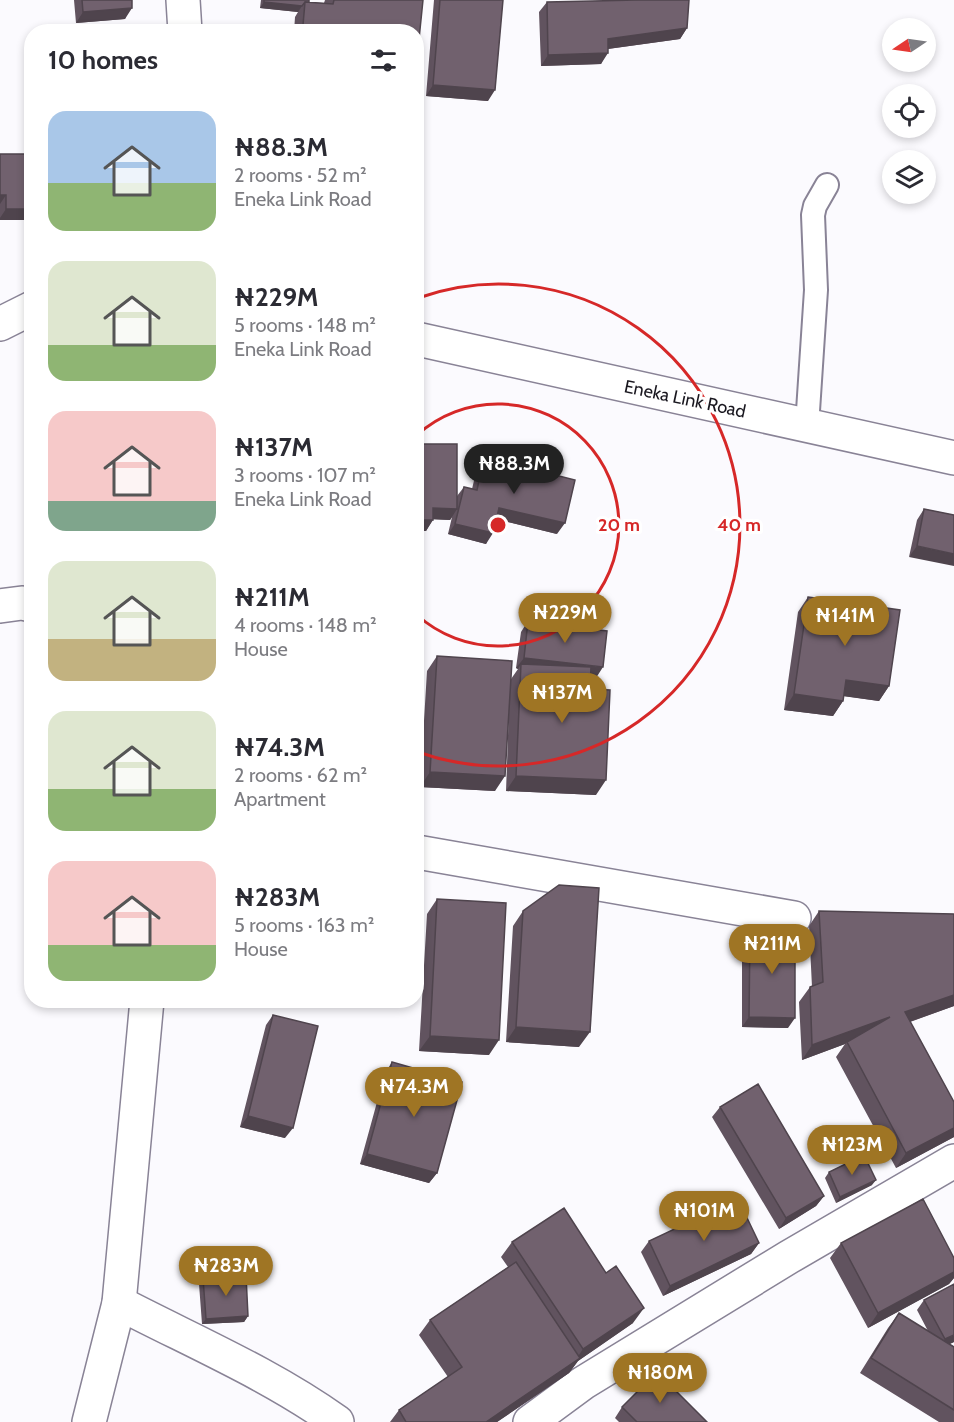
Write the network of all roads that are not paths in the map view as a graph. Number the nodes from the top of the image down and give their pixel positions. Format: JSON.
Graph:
{"nodes":[{"id":1,"x":183,"y":0,"type":"edge"},
{"id":2,"x":184,"y":24,"type":"edge"},
{"id":3,"x":827,"y":185,"type":"dead end"},
{"id":4,"x":24,"y":312,"type":"edge"},
{"id":5,"x":0,"y":324,"type":"edge"},
{"id":6,"x":424,"y":341,"type":"edge"},
{"id":7,"x":807,"y":426,"type":"junction"},
{"id":8,"x":954,"y":458,"type":"edge"},
{"id":9,"x":24,"y":603,"type":"edge"},
{"id":10,"x":0,"y":606,"type":"edge"},
{"id":11,"x":424,"y":853,"type":"edge"},
{"id":12,"x":794,"y":918,"type":"dead end"},
{"id":13,"x":146,"y":1008,"type":"edge"},
{"id":14,"x":954,"y":1161,"type":"edge"},
{"id":15,"x":119,"y":1303,"type":"junction"},
{"id":16,"x":89,"y":1422,"type":"edge"},
{"id":17,"x":338,"y":1422,"type":"edge"},
{"id":18,"x":530,"y":1422,"type":"edge"}],
"edges":[{"from":1,"to":2,"type":"street"},
{"from":3,"to":7,"type":"lane"},
{"from":4,"to":5,"type":"street"},
{"from":6,"to":7,"type":"street","name":"Eneka Link Road"},
{"from":7,"to":8,"type":"street","name":"Eneka Link Road"},
{"from":9,"to":10,"type":"street"},
{"from":11,"to":12,"type":"street"},
{"from":13,"to":15,"type":"street"},
{"from":14,"to":18,"type":"street"},
{"from":15,"to":16,"type":"street"},
{"from":15,"to":17,"type":"street"}]}
